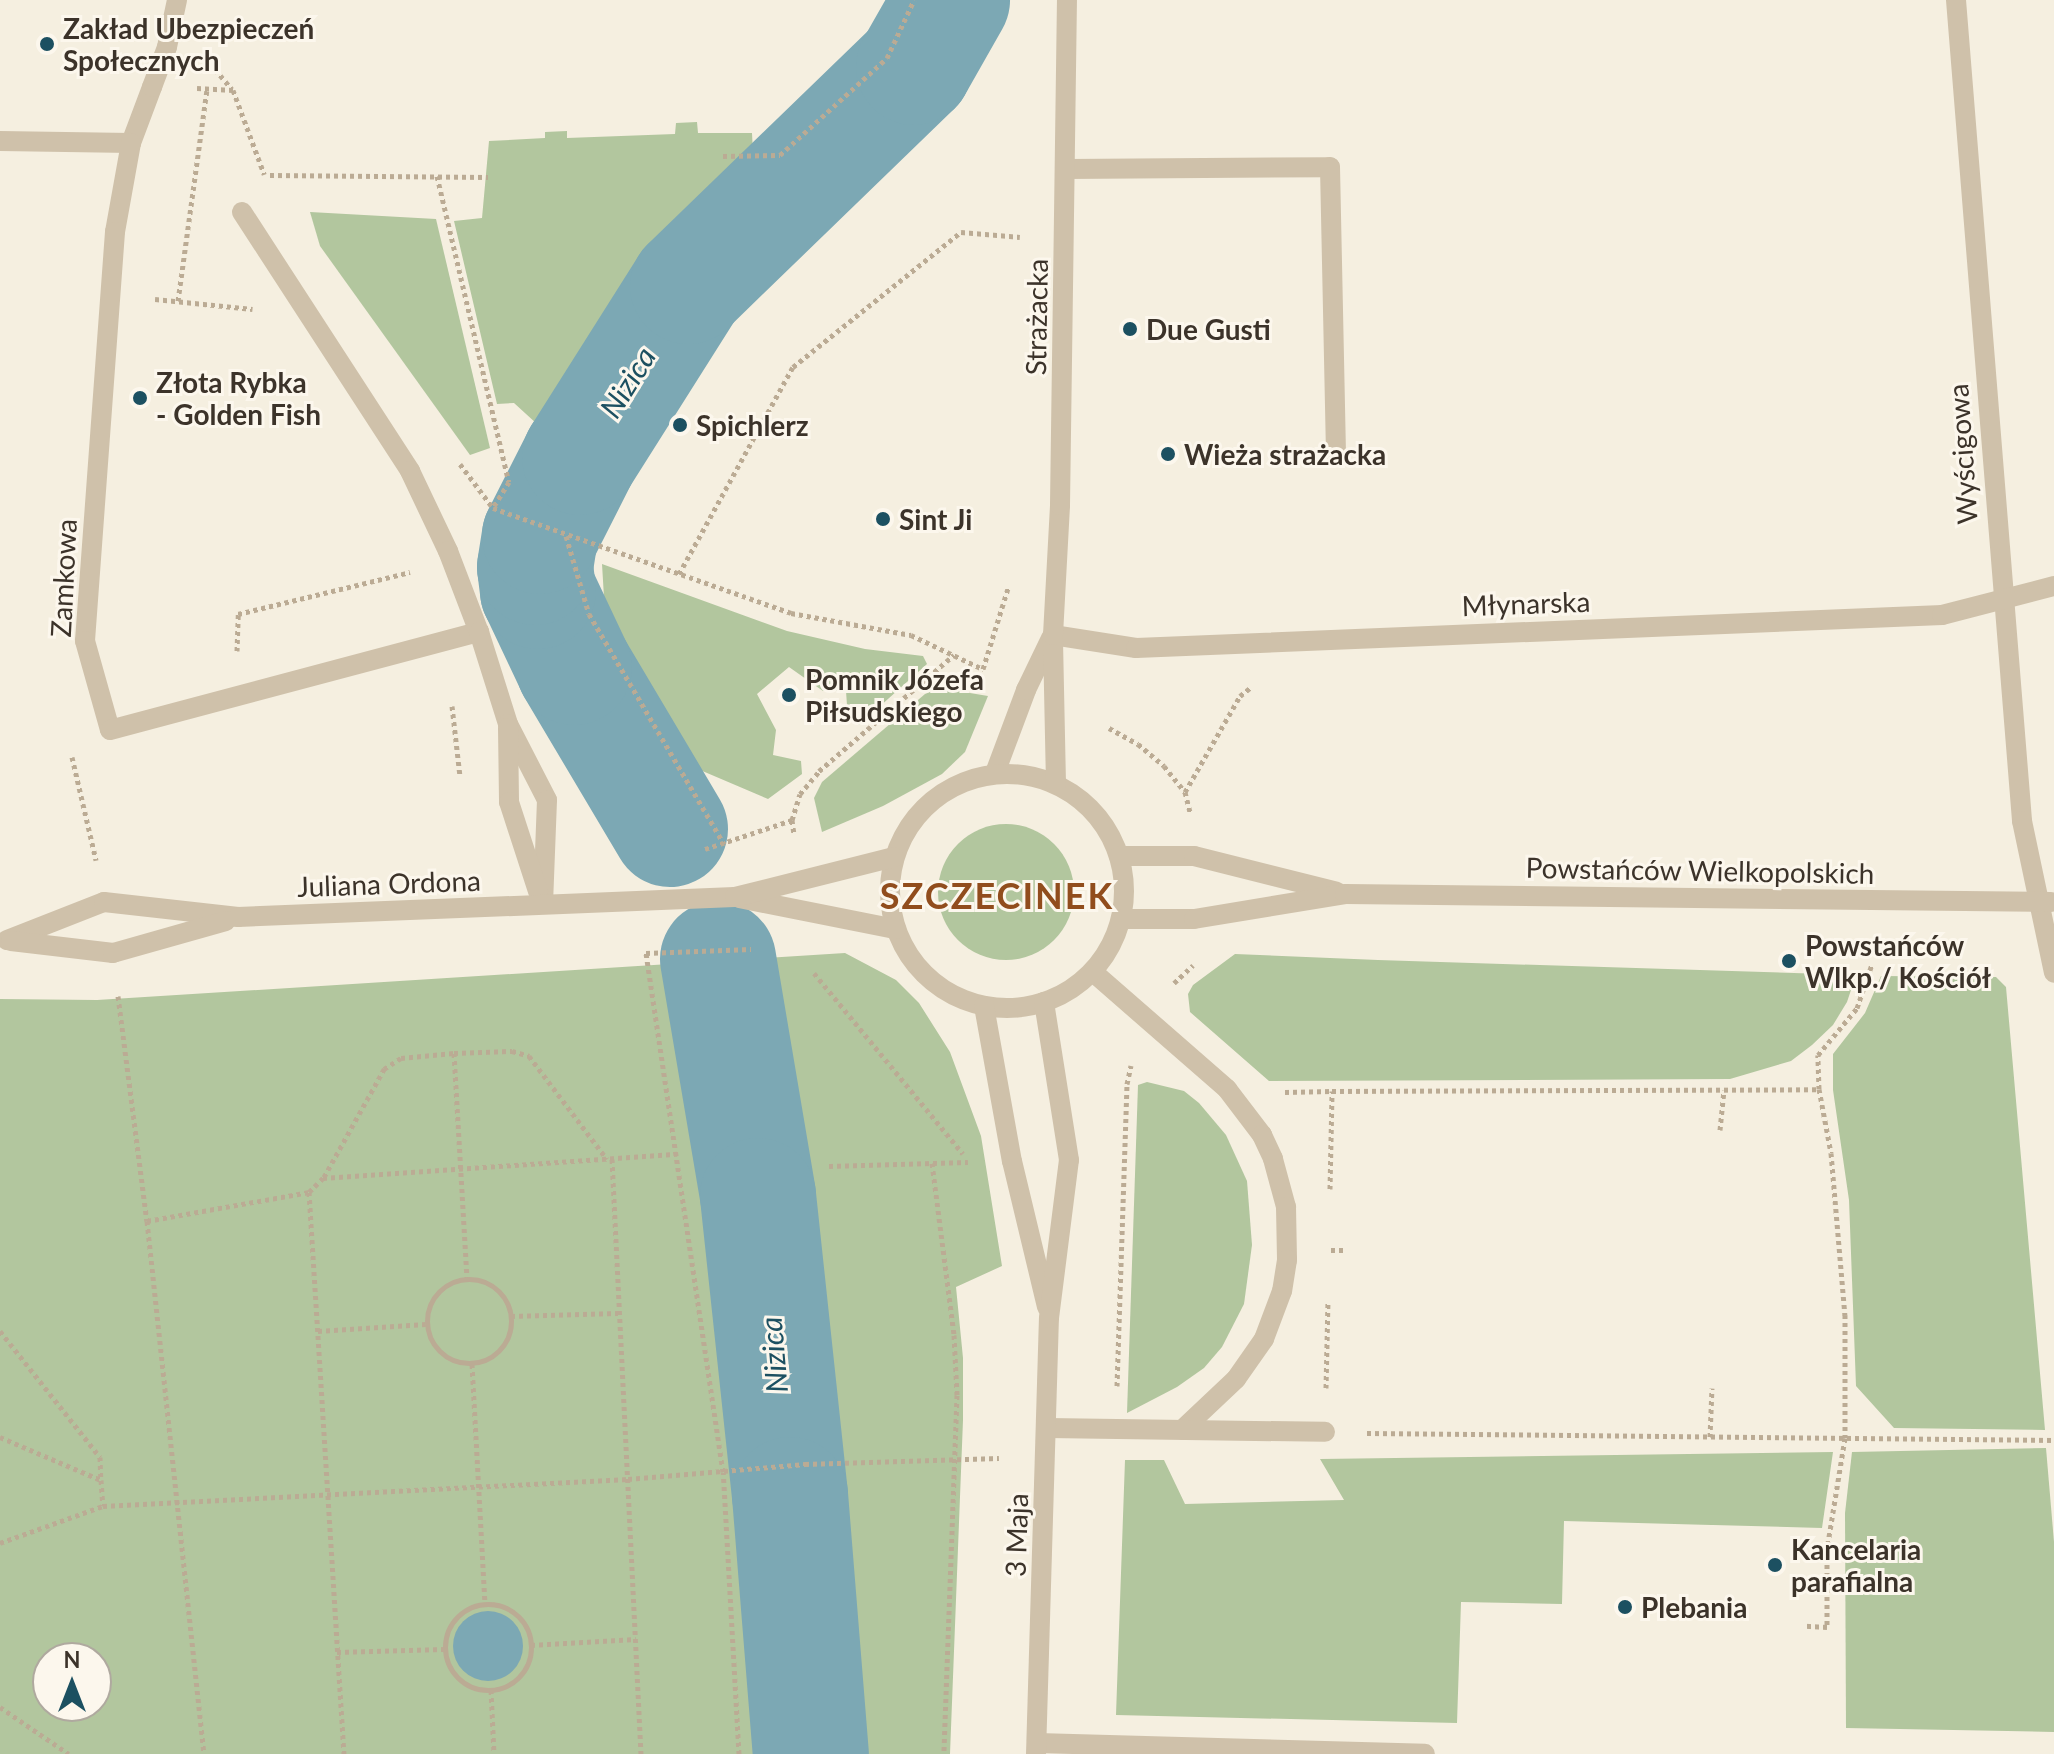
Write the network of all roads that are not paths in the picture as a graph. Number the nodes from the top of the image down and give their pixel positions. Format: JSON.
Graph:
{"nodes":[{"id":1,"x":177,"y":0,"type":"edge"},
{"id":2,"x":1067,"y":0,"type":"edge"},
{"id":3,"x":1956,"y":0,"type":"edge"},
{"id":4,"x":0,"y":141,"type":"edge"},
{"id":5,"x":131,"y":143,"type":"junction"},
{"id":6,"x":1067,"y":169,"type":"junction"},
{"id":7,"x":242,"y":212,"type":"road end"},
{"id":8,"x":1336,"y":457,"type":"dead end"},
{"id":9,"x":2054,"y":586,"type":"edge"},
{"id":10,"x":2002,"y":601,"type":"junction"},
{"id":11,"x":479,"y":632,"type":"junction"},
{"id":12,"x":1053,"y":635,"type":"junction"},
{"id":13,"x":508,"y":724,"type":"junction"},
{"id":14,"x":995,"y":773,"type":"junction"},
{"id":15,"x":1056,"y":784,"type":"junction"},
{"id":16,"x":1119,"y":856,"type":"junction"},
{"id":17,"x":894,"y":857,"type":"junction"},
{"id":18,"x":1345,"y":894,"type":"junction"},
{"id":19,"x":735,"y":897,"type":"junction"},
{"id":20,"x":2047,"y":902,"type":"edge"},
{"id":21,"x":543,"y":904,"type":"junction"},
{"id":22,"x":238,"y":917,"type":"junction"},
{"id":23,"x":1121,"y":919,"type":"junction"},
{"id":24,"x":896,"y":929,"type":"junction"},
{"id":25,"x":4,"y":940,"type":"edge"},
{"id":26,"x":1093,"y":972,"type":"junction"},
{"id":27,"x":2054,"y":973,"type":"edge"},
{"id":28,"x":1044,"y":1002,"type":"junction"},
{"id":29,"x":984,"y":1006,"type":"junction"},
{"id":30,"x":1049,"y":1318,"type":"junction"},
{"id":31,"x":1048,"y":1428,"type":"junction"},
{"id":32,"x":1182,"y":1430,"type":"junction"},
{"id":33,"x":1325,"y":1432,"type":"road end"},
{"id":34,"x":1036,"y":1749,"type":"edge"},
{"id":35,"x":1425,"y":1754,"type":"edge"}],
"edges":[{"from":1,"to":5,"type":"street"},
{"from":2,"to":6,"type":"street","name":"Strażacka"},
{"from":3,"to":10,"type":"street","name":"Wyścigowa"},
{"from":4,"to":5,"type":"street"},
{"from":5,"to":11,"type":"street","name":"Zamkowa"},
{"from":6,"to":8,"type":"street"},
{"from":6,"to":12,"type":"street","name":"Strażacka"},
{"from":7,"to":11,"type":"street"},
{"from":9,"to":10,"type":"street","name":"Młynarska"},
{"from":10,"to":12,"type":"street","name":"Młynarska"},
{"from":10,"to":20,"type":"street","name":"Wyścigowa"},
{"from":11,"to":13,"type":"street"},
{"from":12,"to":14,"type":"street","name":"Strażacka"},
{"from":12,"to":15,"type":"street","name":"Strażacka"},
{"from":13,"to":21,"type":"street"},
{"from":13,"to":21,"type":"street"},
{"from":14,"to":15,"type":"street"},
{"from":14,"to":17,"type":"street"},
{"from":15,"to":16,"type":"street"},
{"from":16,"to":18,"type":"street","name":"Powstańców Wielkopolskich"},
{"from":16,"to":23,"type":"street"},
{"from":17,"to":19,"type":"street"},
{"from":17,"to":24,"type":"street"},
{"from":18,"to":20,"type":"street","name":"Powstańców Wielkopolskich"},
{"from":18,"to":23,"type":"street","name":"Powstańców Wielkopolskich"},
{"from":19,"to":21,"type":"street","name":"Juliana Ordona"},
{"from":19,"to":24,"type":"street"},
{"from":20,"to":27,"type":"street","name":"Wyścigowa"},
{"from":21,"to":22,"type":"street","name":"Juliana Ordona"},
{"from":22,"to":25,"type":"street","name":"Juliana Ordona"},
{"from":22,"to":25,"type":"street","name":"Juliana Ordona"},
{"from":23,"to":26,"type":"street"},
{"from":24,"to":29,"type":"street"},
{"from":26,"to":28,"type":"street"},
{"from":26,"to":32,"type":"street"},
{"from":28,"to":29,"type":"street"},
{"from":28,"to":30,"type":"street","name":"3 Maja"},
{"from":29,"to":30,"type":"street","name":"3 Maja"},
{"from":30,"to":31,"type":"street","name":"3 Maja"},
{"from":31,"to":32,"type":"street"},
{"from":31,"to":34,"type":"street","name":"3 Maja"},
{"from":32,"to":33,"type":"street"},
{"from":34,"to":35,"type":"street"}]}
